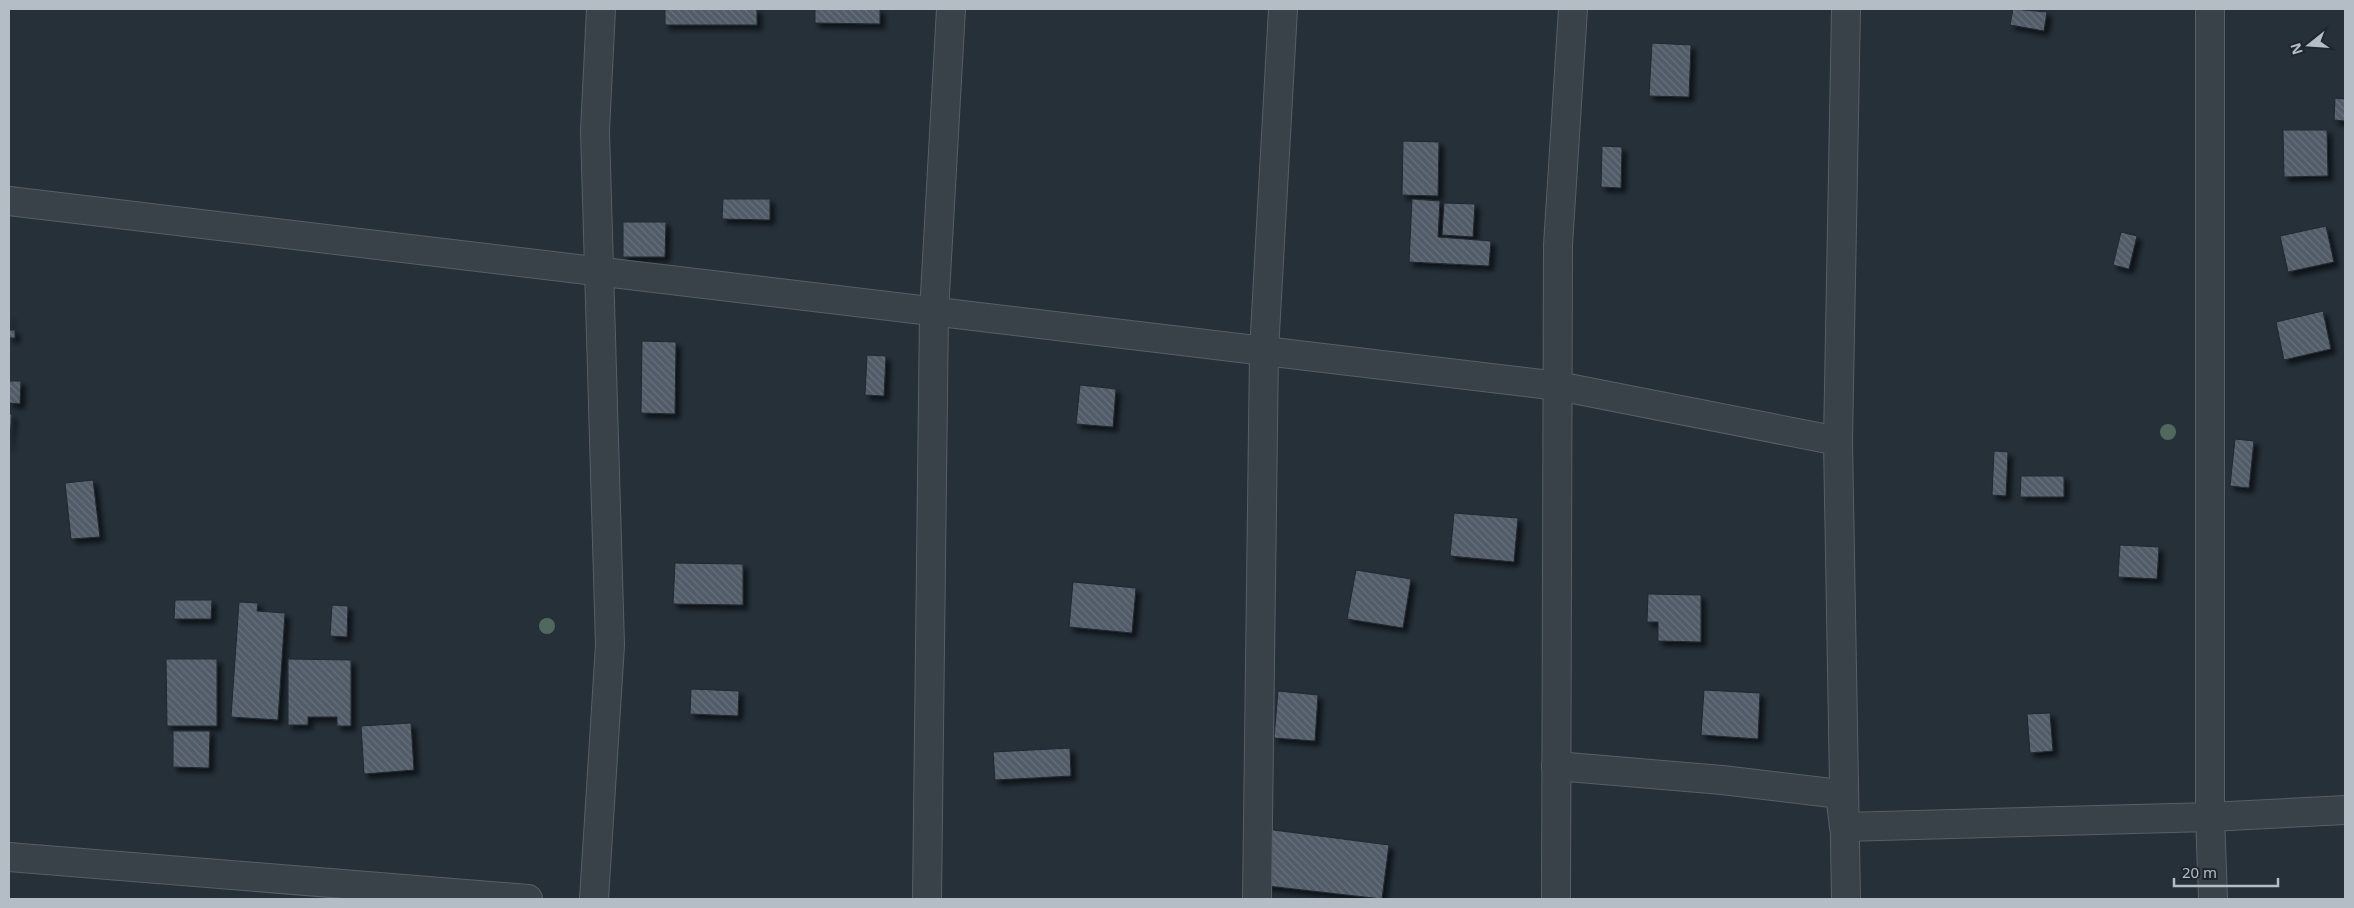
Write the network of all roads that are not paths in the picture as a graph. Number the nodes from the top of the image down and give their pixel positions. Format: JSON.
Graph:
{"nodes":[{"id":1,"x":601,"y":9,"type":"edge"},
{"id":2,"x":951,"y":9,"type":"edge"},
{"id":3,"x":1283,"y":9,"type":"edge"},
{"id":4,"x":1573,"y":9,"type":"edge"},
{"id":5,"x":1846,"y":9,"type":"edge"},
{"id":6,"x":2210,"y":9,"type":"edge"},
{"id":7,"x":9,"y":201,"type":"edge"},
{"id":8,"x":601,"y":272,"type":"junction"},
{"id":9,"x":934,"y":312,"type":"junction"},
{"id":10,"x":1264,"y":351,"type":"junction"},
{"id":11,"x":1558,"y":386,"type":"junction"},
{"id":12,"x":1838,"y":441,"type":"junction"},
{"id":13,"x":1556,"y":766,"type":"junction"},
{"id":14,"x":2345,"y":810,"type":"edge"},
{"id":15,"x":2210,"y":818,"type":"junction"},
{"id":16,"x":1844,"y":827,"type":"junction"},
{"id":17,"x":9,"y":857,"type":"edge"},
{"id":18,"x":528,"y":899,"type":"edge"},
{"id":19,"x":594,"y":899,"type":"edge"},
{"id":20,"x":927,"y":899,"type":"edge"},
{"id":21,"x":1257,"y":899,"type":"edge"},
{"id":22,"x":1556,"y":899,"type":"edge"},
{"id":23,"x":1846,"y":899,"type":"edge"},
{"id":24,"x":2212,"y":899,"type":"edge"}],
"edges":[{"from":1,"to":8,"type":"street"},
{"from":2,"to":9,"type":"street"},
{"from":3,"to":10,"type":"street"},
{"from":4,"to":11,"type":"street"},
{"from":5,"to":12,"type":"street"},
{"from":6,"to":15,"type":"street"},
{"from":7,"to":8,"type":"street"},
{"from":8,"to":9,"type":"street"},
{"from":8,"to":19,"type":"street"},
{"from":9,"to":10,"type":"street"},
{"from":9,"to":20,"type":"street"},
{"from":10,"to":11,"type":"street"},
{"from":10,"to":21,"type":"street"},
{"from":11,"to":12,"type":"street"},
{"from":11,"to":13,"type":"street"},
{"from":12,"to":16,"type":"street"},
{"from":13,"to":16,"type":"street"},
{"from":13,"to":22,"type":"street"},
{"from":14,"to":15,"type":"street"},
{"from":15,"to":16,"type":"street"},
{"from":15,"to":24,"type":"street"},
{"from":16,"to":23,"type":"street"},
{"from":17,"to":18,"type":"street"}]}
